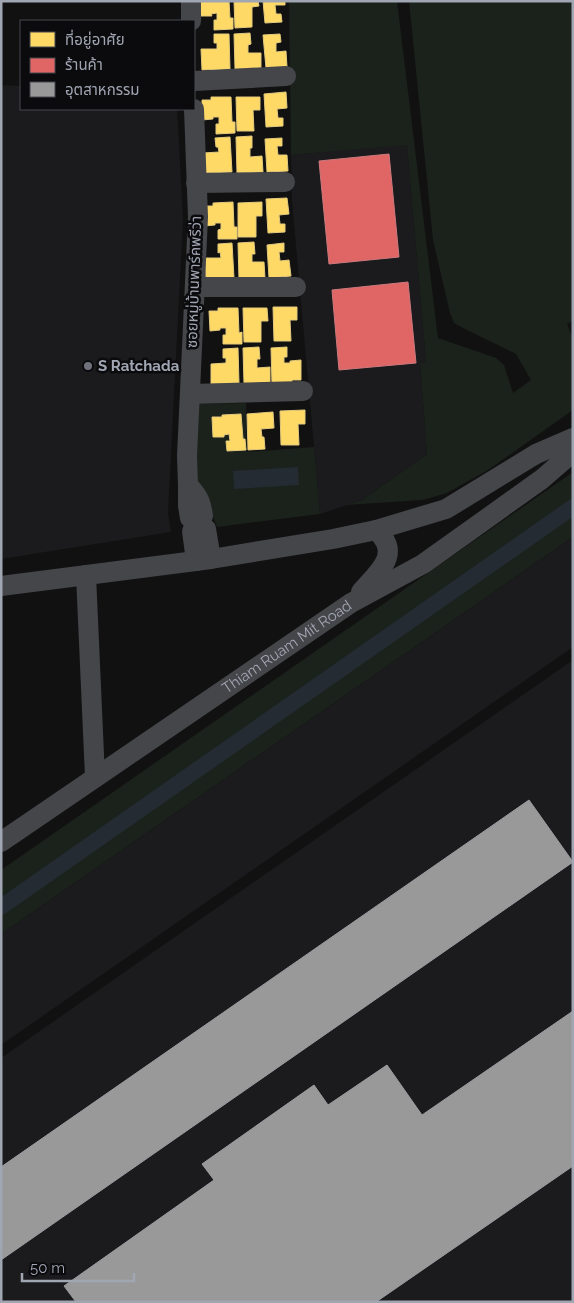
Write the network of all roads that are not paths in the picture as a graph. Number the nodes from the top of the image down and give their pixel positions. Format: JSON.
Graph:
{"nodes":[{"id":1,"x":191,"y":1,"type":"edge"},
{"id":2,"x":191,"y":20,"type":"edge"},
{"id":3,"x":286,"y":76,"type":"dead end"},
{"id":4,"x":195,"y":80,"type":"edge"},
{"id":5,"x":194,"y":110,"type":"edge"},
{"id":6,"x":196,"y":182,"type":"junction"},
{"id":7,"x":285,"y":182,"type":"dead end"},
{"id":8,"x":195,"y":287,"type":"junction"},
{"id":9,"x":296,"y":287,"type":"dead end"},
{"id":10,"x":303,"y":391,"type":"dead end"},
{"id":11,"x":190,"y":394,"type":"junction"},
{"id":12,"x":573,"y":438,"type":"edge"},
{"id":13,"x":573,"y":452,"type":"edge"},
{"id":14,"x":376,"y":530,"type":"junction"},
{"id":15,"x":204,"y":560,"type":"junction"},
{"id":16,"x":86,"y":575,"type":"junction"},
{"id":17,"x":1,"y":586,"type":"edge"},
{"id":18,"x":351,"y":603,"type":"junction"},
{"id":19,"x":95,"y":777,"type":"junction"},
{"id":20,"x":1,"y":842,"type":"edge"}],
"edges":[{"from":1,"to":2,"type":"street"},
{"from":3,"to":4,"type":"street"},
{"from":5,"to":6,"type":"street","name":"ซอยหมู่บ้านพาร์คพรีว่า"},
{"from":6,"to":7,"type":"street"},
{"from":6,"to":8,"type":"street","name":"ซอยหมู่บ้านพาร์คพรีว่า"},
{"from":8,"to":9,"type":"street"},
{"from":8,"to":11,"type":"street","name":"ซอยหมู่บ้านพาร์คพรีว่า"},
{"from":10,"to":11,"type":"street"},
{"from":11,"to":15,"type":"street","name":"ซอยหมู่บ้านพาร์คพรีว่า"},
{"from":12,"to":14,"type":"street"},
{"from":13,"to":18,"type":"street","name":"Thiam Ruam Mit Road"},
{"from":14,"to":15,"type":"street"},
{"from":14,"to":18,"type":"street"},
{"from":15,"to":16,"type":"street"},
{"from":16,"to":17,"type":"street"},
{"from":16,"to":19,"type":"street"},
{"from":18,"to":19,"type":"street","name":"Thiam Ruam Mit Road"},
{"from":19,"to":20,"type":"street","name":"Thiam Ruam Mit Road"}]}
